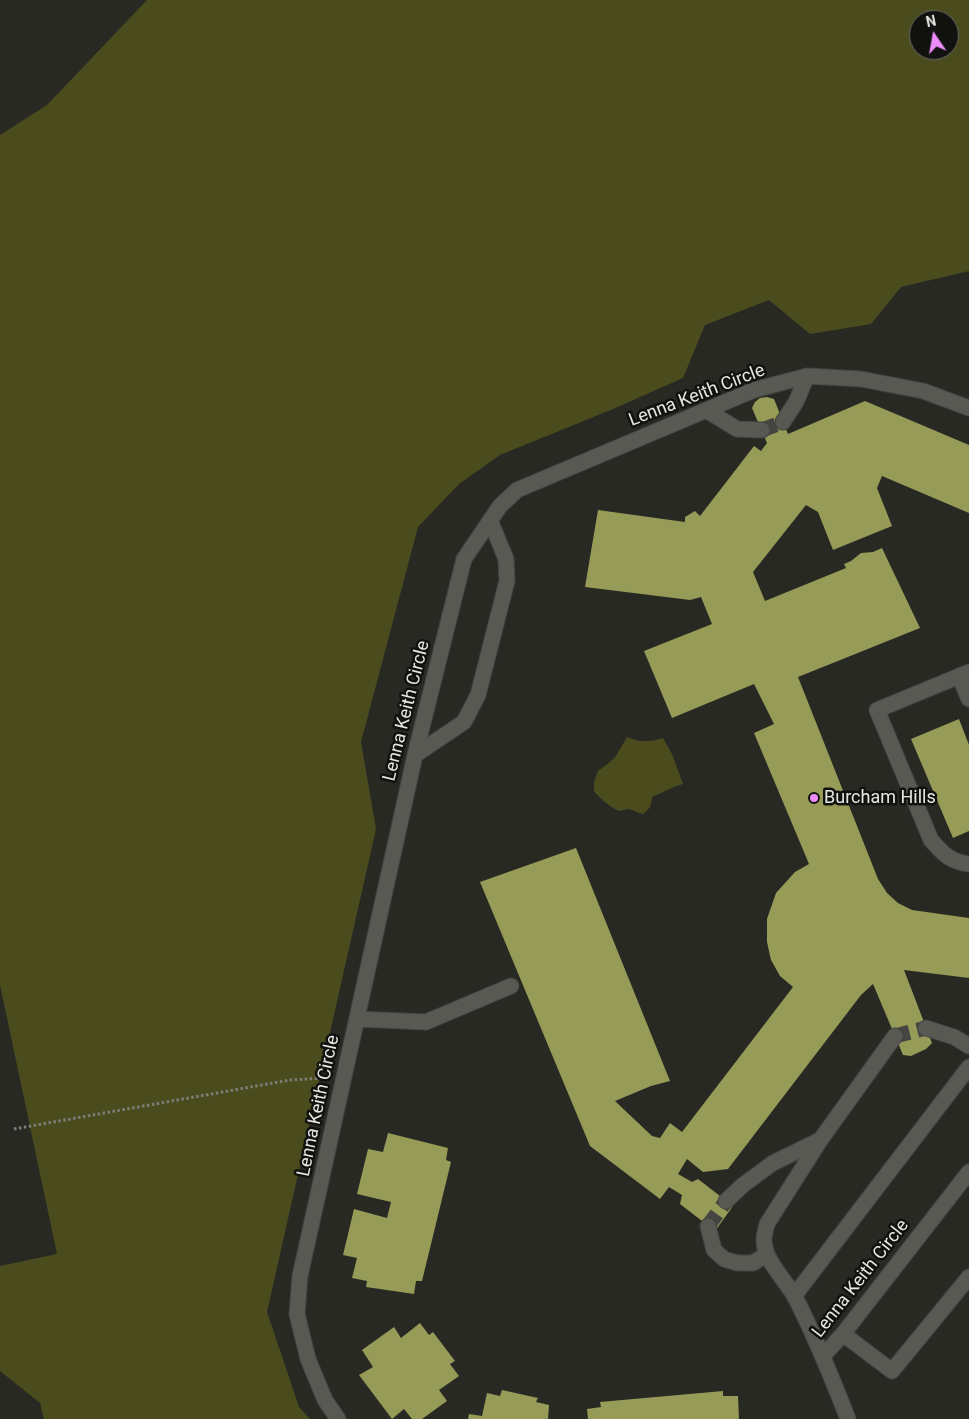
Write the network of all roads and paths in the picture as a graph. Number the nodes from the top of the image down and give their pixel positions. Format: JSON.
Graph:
{"nodes":[{"id":1,"x":807,"y":376,"type":"junction"},
{"id":2,"x":969,"y":408,"type":"edge"},
{"id":3,"x":706,"y":410,"type":"junction"},
{"id":4,"x":783,"y":422,"type":"tunnel mouth"},
{"id":5,"x":762,"y":430,"type":"tunnel mouth"},
{"id":6,"x":490,"y":520,"type":"junction"},
{"id":7,"x":964,"y":674,"type":"edge"},
{"id":8,"x":969,"y":699,"type":"edge"},
{"id":9,"x":415,"y":755,"type":"junction"},
{"id":10,"x":969,"y":864,"type":"edge"},
{"id":11,"x":511,"y":986,"type":"dead end"},
{"id":12,"x":357,"y":1019,"type":"junction"},
{"id":13,"x":926,"y":1028,"type":"tunnel mouth"},
{"id":14,"x":895,"y":1036,"type":"tunnel mouth"},
{"id":15,"x":969,"y":1046,"type":"edge"},
{"id":16,"x":969,"y":1067,"type":"edge"},
{"id":17,"x":343,"y":1081,"type":"junction"},
{"id":18,"x":14,"y":1129,"type":"dead end"},
{"id":19,"x":821,"y":1139,"type":"junction"},
{"id":20,"x":969,"y":1172,"type":"edge"},
{"id":21,"x":726,"y":1201,"type":"tunnel mouth"},
{"id":22,"x":708,"y":1226,"type":"dead end"},
{"id":23,"x":767,"y":1254,"type":"junction"},
{"id":24,"x":969,"y":1277,"type":"edge"},
{"id":25,"x":794,"y":1296,"type":"junction"},
{"id":26,"x":843,"y":1334,"type":"junction"},
{"id":27,"x":823,"y":1356,"type":"junction"},
{"id":28,"x":338,"y":1419,"type":"edge"},
{"id":29,"x":848,"y":1419,"type":"edge"}],
"edges":[{"from":1,"to":2,"type":"street","name":"Lenna Keith Circle"},
{"from":1,"to":3,"type":"street","name":"Lenna Keith Circle"},
{"from":1,"to":4,"type":"street"},
{"from":3,"to":5,"type":"street"},
{"from":3,"to":6,"type":"street","name":"Lenna Keith Circle"},
{"from":6,"to":9,"type":"street","name":"Lenna Keith Circle"},
{"from":6,"to":9,"type":"street"},
{"from":7,"to":8,"type":"street"},
{"from":7,"to":10,"type":"street"},
{"from":9,"to":12,"type":"street","name":"Lenna Keith Circle"},
{"from":11,"to":12,"type":"street"},
{"from":12,"to":17,"type":"street","name":"Lenna Keith Circle"},
{"from":13,"to":15,"type":"street"},
{"from":14,"to":19,"type":"street"},
{"from":16,"to":25,"type":"street"},
{"from":17,"to":18,"type":"path"},
{"from":17,"to":28,"type":"street","name":"Lenna Keith Circle"},
{"from":19,"to":21,"type":"street"},
{"from":19,"to":23,"type":"street"},
{"from":20,"to":26,"type":"street","name":"Lenna Keith Circle"},
{"from":22,"to":23,"type":"street"},
{"from":23,"to":25,"type":"street"},
{"from":24,"to":26,"type":"street"},
{"from":25,"to":27,"type":"street"},
{"from":26,"to":27,"type":"street","name":"Lenna Keith Circle"},
{"from":27,"to":29,"type":"street","name":"Lenna Keith Circle"}]}
